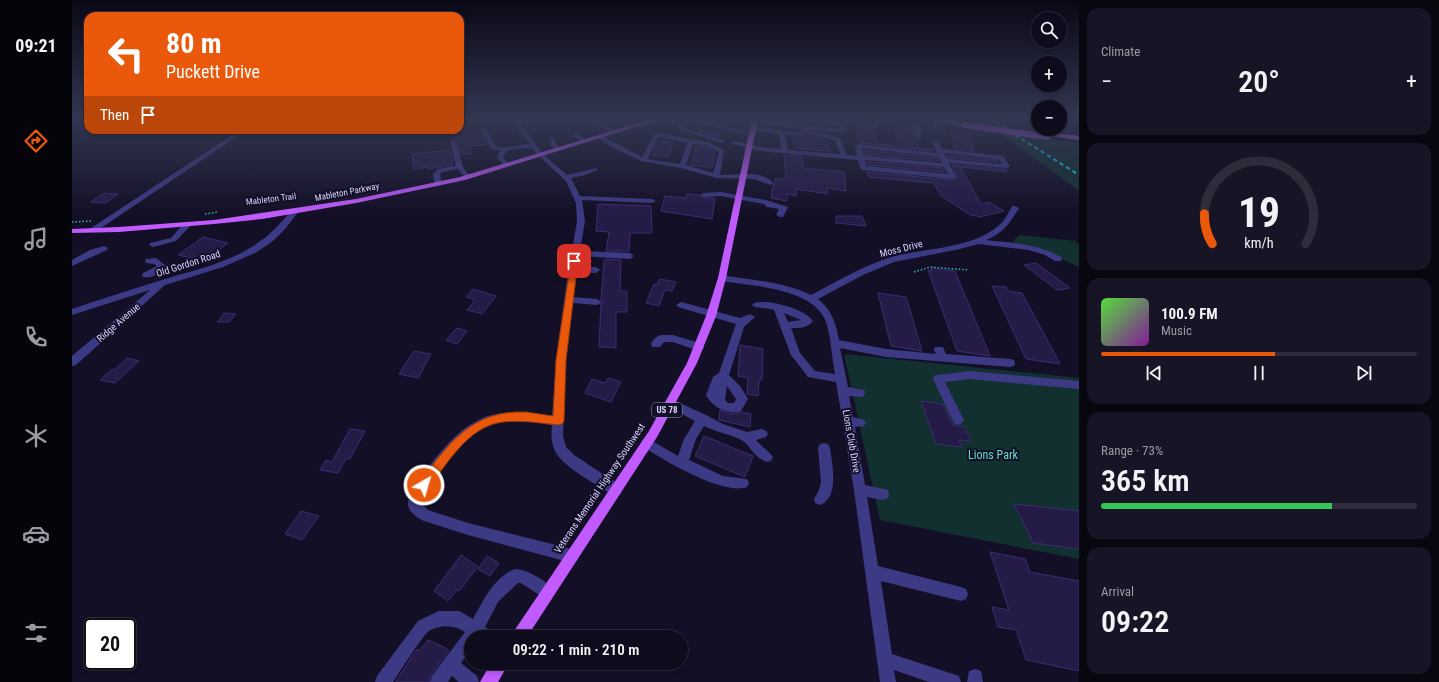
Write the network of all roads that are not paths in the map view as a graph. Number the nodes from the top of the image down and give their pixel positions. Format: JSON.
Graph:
{"nodes":[{"id":1,"x":504,"y":150,"type":"edge"},
{"id":2,"x":213,"y":151,"type":"edge"},
{"id":3,"x":456,"y":151,"type":"edge"},
{"id":4,"x":539,"y":151,"type":"edge"},
{"id":5,"x":552,"y":151,"type":"edge"},
{"id":6,"x":624,"y":151,"type":"edge"},
{"id":7,"x":648,"y":151,"type":"edge"},
{"id":8,"x":688,"y":151,"type":"edge"},
{"id":9,"x":722,"y":151,"type":"edge"},
{"id":10,"x":749,"y":151,"type":"edge"},
{"id":11,"x":770,"y":151,"type":"edge"},
{"id":12,"x":842,"y":151,"type":"edge"},
{"id":13,"x":859,"y":151,"type":"edge"},
{"id":14,"x":892,"y":151,"type":"edge"},
{"id":15,"x":939,"y":151,"type":"edge"},
{"id":16,"x":785,"y":152,"type":"joint"},
{"id":17,"x":542,"y":154,"type":"junction"},
{"id":18,"x":844,"y":156,"type":"junction"},
{"id":19,"x":860,"y":158,"type":"junction"},
{"id":20,"x":942,"y":158,"type":"junction"},
{"id":21,"x":643,"y":160,"type":"junction"},
{"id":22,"x":506,"y":166,"type":"junction"},
{"id":23,"x":682,"y":166,"type":"junction"},
{"id":24,"x":460,"y":167,"type":"junction"},
{"id":25,"x":594,"y":172,"type":"dead end"},
{"id":26,"x":716,"y":175,"type":"junction"},
{"id":27,"x":744,"y":176,"type":"junction"},
{"id":28,"x":467,"y":177,"type":"junction"},
{"id":29,"x":566,"y":177,"type":"junction"},
{"id":30,"x":770,"y":183,"type":"dead end"},
{"id":31,"x":438,"y":184,"type":"junction"},
{"id":32,"x":704,"y":195,"type":"dead end"},
{"id":33,"x":578,"y":198,"type":"junction"},
{"id":34,"x":739,"y":198,"type":"junction"},
{"id":35,"x":652,"y":201,"type":"dead end"},
{"id":36,"x":1015,"y":208,"type":"dead end"},
{"id":37,"x":295,"y":212,"type":"junction"},
{"id":38,"x":780,"y":215,"type":"dead end"},
{"id":39,"x":188,"y":224,"type":"junction"},
{"id":40,"x":92,"y":230,"type":"junction"},
{"id":41,"x":72,"y":231,"type":"edge"},
{"id":42,"x":976,"y":241,"type":"junction"},
{"id":43,"x":153,"y":245,"type":"dead end"},
{"id":44,"x":104,"y":248,"type":"dead end"},
{"id":45,"x":576,"y":254,"type":"junction"},
{"id":46,"x":630,"y":256,"type":"dead end"},
{"id":47,"x":1058,"y":259,"type":"dead end"},
{"id":48,"x":149,"y":261,"type":"dead end"},
{"id":49,"x":72,"y":264,"type":"edge"},
{"id":50,"x":573,"y":269,"type":"junction"},
{"id":51,"x":159,"y":270,"type":"junction"},
{"id":52,"x":596,"y":270,"type":"dead end"},
{"id":53,"x":146,"y":275,"type":"dead end"},
{"id":54,"x":722,"y":278,"type":"junction"},
{"id":55,"x":168,"y":281,"type":"junction"},
{"id":56,"x":811,"y":299,"type":"junction"},
{"id":57,"x":569,"y":300,"type":"junction"},
{"id":58,"x":597,"y":302,"type":"dead end"},
{"id":59,"x":681,"y":305,"type":"dead end"},
{"id":60,"x":757,"y":305,"type":"dead end"},
{"id":61,"x":778,"y":308,"type":"junction"},
{"id":62,"x":72,"y":312,"type":"edge"},
{"id":63,"x":712,"y":314,"type":"junction"},
{"id":64,"x":785,"y":325,"type":"junction"},
{"id":65,"x":834,"y":342,"type":"junction"},
{"id":66,"x":656,"y":344,"type":"dead end"},
{"id":67,"x":699,"y":347,"type":"junction"},
{"id":68,"x":72,"y":362,"type":"edge"},
{"id":69,"x":1010,"y":363,"type":"dead end"},
{"id":70,"x":842,"y":372,"type":"junction"},
{"id":71,"x":723,"y":376,"type":"junction"},
{"id":72,"x":1079,"y":385,"type":"edge"},
{"id":73,"x":842,"y":392,"type":"junction"},
{"id":74,"x":860,"y":393,"type":"dead end"},
{"id":75,"x":672,"y":402,"type":"junction"},
{"id":76,"x":704,"y":419,"type":"junction"},
{"id":77,"x":958,"y":420,"type":"dead end"},
{"id":78,"x":558,"y":421,"type":"junction"},
{"id":79,"x":762,"y":434,"type":"dead end"},
{"id":80,"x":746,"y":437,"type":"junction"},
{"id":81,"x":647,"y":443,"type":"junction"},
{"id":82,"x":824,"y":448,"type":"dead end"},
{"id":83,"x":767,"y":457,"type":"dead end"},
{"id":84,"x":682,"y":463,"type":"junction"},
{"id":85,"x":743,"y":483,"type":"dead end"},
{"id":86,"x":616,"y":490,"type":"junction"},
{"id":87,"x":860,"y":490,"type":"junction"},
{"id":88,"x":883,"y":494,"type":"dead end"},
{"id":89,"x":820,"y":500,"type":"dead end"},
{"id":90,"x":572,"y":556,"type":"junction"},
{"id":91,"x":872,"y":572,"type":"junction"},
{"id":92,"x":547,"y":593,"type":"junction"},
{"id":93,"x":961,"y":594,"type":"dead end"},
{"id":94,"x":477,"y":630,"type":"edge"},
{"id":95,"x":483,"y":630,"type":"edge"},
{"id":96,"x":523,"y":630,"type":"edge"},
{"id":97,"x":464,"y":652,"type":"edge"},
{"id":98,"x":884,"y":659,"type":"junction"},
{"id":99,"x":451,"y":665,"type":"junction"},
{"id":100,"x":496,"y":670,"type":"edge"},
{"id":101,"x":383,"y":682,"type":"edge"},
{"id":102,"x":438,"y":682,"type":"edge"},
{"id":103,"x":471,"y":682,"type":"edge"},
{"id":104,"x":488,"y":682,"type":"edge"},
{"id":105,"x":888,"y":682,"type":"edge"},
{"id":106,"x":953,"y":682,"type":"edge"}],
"edges":[{"from":1,"to":22,"type":"street"},
{"from":2,"to":40,"type":"street"},
{"from":3,"to":24,"type":"street"},
{"from":4,"to":17,"type":"street"},
{"from":5,"to":17,"type":"main road","name":"Mableton Parkway"},
{"from":6,"to":21,"type":"street"},
{"from":7,"to":21,"type":"street"},
{"from":8,"to":23,"type":"street"},
{"from":9,"to":26,"type":"street"},
{"from":10,"to":27,"type":"main road","name":"Veterans Memorial Highway Southwest","number":"US 78"},
{"from":11,"to":16,"type":"street"},
{"from":12,"to":18,"type":"street"},
{"from":13,"to":19,"type":"street"},
{"from":14,"to":20,"type":"street"},
{"from":15,"to":20,"type":"street"},
{"from":16,"to":18,"type":"street"},
{"from":17,"to":22,"type":"main road","name":"Mableton Parkway"},
{"from":17,"to":29,"type":"street"},
{"from":18,"to":19,"type":"street"},
{"from":19,"to":20,"type":"street"},
{"from":19,"to":20,"type":"street"},
{"from":20,"to":20,"type":"street"},
{"from":21,"to":23,"type":"street"},
{"from":22,"to":28,"type":"main road","name":"Mableton Parkway"},
{"from":23,"to":26,"type":"street"},
{"from":24,"to":28,"type":"street"},
{"from":24,"to":31,"type":"street"},
{"from":25,"to":29,"type":"street"},
{"from":26,"to":27,"type":"street"},
{"from":27,"to":30,"type":"street"},
{"from":27,"to":34,"type":"main road","name":"Veterans Memorial Highway Southwest","number":"US 78"},
{"from":28,"to":31,"type":"main road","name":"Mableton Parkway"},
{"from":29,"to":33,"type":"street"},
{"from":31,"to":37,"type":"main road","name":"Mableton Parkway"},
{"from":32,"to":34,"type":"street"},
{"from":33,"to":35,"type":"street"},
{"from":33,"to":45,"type":"street"},
{"from":34,"to":38,"type":"street"},
{"from":34,"to":54,"type":"main road","name":"Veterans Memorial Highway Southwest","number":"US 78"},
{"from":36,"to":42,"type":"street","name":"Moss Drive"},
{"from":37,"to":39,"type":"main road","name":"Mableton Parkway"},
{"from":37,"to":55,"type":"street","name":"Old Gordon Road"},
{"from":39,"to":40,"type":"main road","name":"Mableton Parkway"},
{"from":39,"to":43,"type":"street"},
{"from":40,"to":41,"type":"main road","name":"Mableton Parkway"},
{"from":42,"to":47,"type":"street"},
{"from":42,"to":56,"type":"street","name":"Moss Drive"},
{"from":44,"to":49,"type":"street"},
{"from":45,"to":46,"type":"street"},
{"from":45,"to":50,"type":"street"},
{"from":48,"to":51,"type":"street"},
{"from":50,"to":52,"type":"street"},
{"from":50,"to":57,"type":"street"},
{"from":51,"to":53,"type":"street"},
{"from":51,"to":55,"type":"street"},
{"from":54,"to":56,"type":"street","name":"Lions Club Drive"},
{"from":54,"to":63,"type":"main road","name":"Veterans Memorial Highway Southwest","number":"US 78"},
{"from":55,"to":62,"type":"street","name":"Old Gordon Road"},
{"from":55,"to":68,"type":"street","name":"Ridge Avenue"},
{"from":56,"to":65,"type":"street","name":"Lions Club Drive"},
{"from":57,"to":58,"type":"street"},
{"from":57,"to":78,"type":"street"},
{"from":59,"to":63,"type":"street"},
{"from":60,"to":61,"type":"street"},
{"from":61,"to":64,"type":"street"},
{"from":61,"to":64,"type":"street"},
{"from":63,"to":67,"type":"main road","name":"Veterans Memorial Highway Southwest","number":"US 78"},
{"from":63,"to":71,"type":"street"},
{"from":64,"to":70,"type":"street"},
{"from":65,"to":69,"type":"street"},
{"from":65,"to":70,"type":"street","name":"Lions Club Drive"},
{"from":66,"to":67,"type":"street"},
{"from":67,"to":75,"type":"main road","name":"Veterans Memorial Highway Southwest","number":"US 78"},
{"from":70,"to":73,"type":"street","name":"Lions Club Drive"},
{"from":71,"to":71,"type":"street"},
{"from":72,"to":77,"type":"street"},
{"from":73,"to":74,"type":"street"},
{"from":73,"to":87,"type":"street","name":"Lions Club Drive"},
{"from":75,"to":76,"type":"street"},
{"from":75,"to":81,"type":"main road","name":"Veterans Memorial Highway Southwest","number":"US 78"},
{"from":76,"to":80,"type":"street"},
{"from":76,"to":84,"type":"street"},
{"from":78,"to":86,"type":"street"},
{"from":78,"to":90,"type":"street"},
{"from":79,"to":80,"type":"street"},
{"from":80,"to":83,"type":"street"},
{"from":81,"to":84,"type":"street"},
{"from":81,"to":86,"type":"main road","name":"Veterans Memorial Highway Southwest","number":"US 78"},
{"from":82,"to":89,"type":"street"},
{"from":84,"to":85,"type":"street"},
{"from":86,"to":90,"type":"main road","name":"Veterans Memorial Highway Southwest","number":"US 78"},
{"from":87,"to":88,"type":"street"},
{"from":87,"to":91,"type":"street","name":"Lions Club Drive"},
{"from":90,"to":92,"type":"main road","name":"Veterans Memorial Highway Southwest","number":"US 78"},
{"from":91,"to":93,"type":"street"},
{"from":91,"to":98,"type":"street","name":"Lions Club Drive"},
{"from":92,"to":95,"type":"street"},
{"from":92,"to":96,"type":"main road","name":"Veterans Memorial Highway Southwest","number":"US 78"},
{"from":94,"to":101,"type":"street"},
{"from":97,"to":99,"type":"street"},
{"from":98,"to":105,"type":"street","name":"Lions Club Drive"},
{"from":98,"to":106,"type":"street"},
{"from":99,"to":102,"type":"street"},
{"from":99,"to":103,"type":"street"},
{"from":100,"to":104,"type":"main road"}]}
